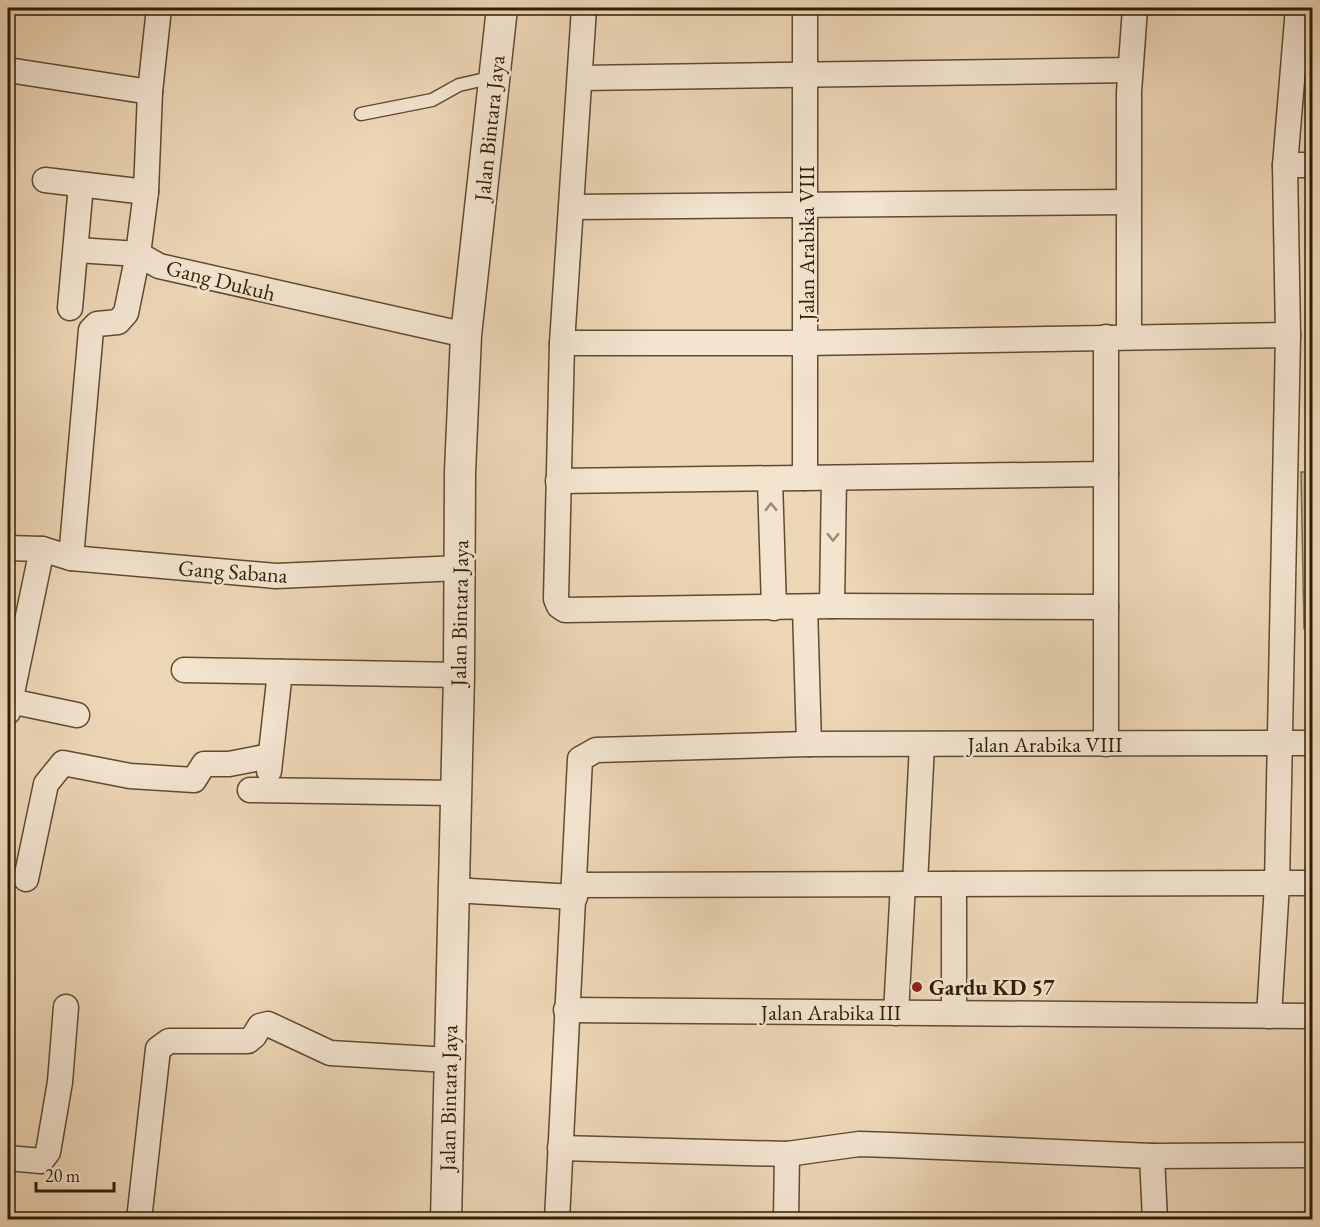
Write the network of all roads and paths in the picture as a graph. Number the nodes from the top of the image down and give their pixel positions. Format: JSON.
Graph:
{"nodes":[{"id":1,"x":159,"y":8,"type":"edge"},
{"id":2,"x":502,"y":8,"type":"edge"},
{"id":3,"x":584,"y":8,"type":"edge"},
{"id":4,"x":805,"y":8,"type":"edge"},
{"id":5,"x":1135,"y":8,"type":"edge"},
{"id":6,"x":1298,"y":8,"type":"edge"},
{"id":7,"x":8,"y":70,"type":"edge"},
{"id":8,"x":1130,"y":70,"type":"junction"},
{"id":9,"x":804,"y":75,"type":"junction"},
{"id":10,"x":495,"y":77,"type":"junction"},
{"id":11,"x":581,"y":78,"type":"junction"},
{"id":12,"x":150,"y":92,"type":"junction"},
{"id":13,"x":361,"y":114,"type":"dead end"},
{"id":14,"x":1285,"y":165,"type":"junction"},
{"id":15,"x":1312,"y":165,"type":"edge"},
{"id":16,"x":45,"y":180,"type":"dead end"},
{"id":17,"x":146,"y":192,"type":"junction"},
{"id":18,"x":80,"y":196,"type":"dead end"},
{"id":19,"x":1128,"y":202,"type":"junction"},
{"id":20,"x":806,"y":206,"type":"junction"},
{"id":21,"x":573,"y":207,"type":"junction"},
{"id":22,"x":77,"y":250,"type":"junction"},
{"id":23,"x":138,"y":254,"type":"junction"},
{"id":24,"x":70,"y":308,"type":"dead end"},
{"id":25,"x":466,"y":335,"type":"junction"},
{"id":26,"x":1288,"y":336,"type":"junction"},
{"id":27,"x":1118,"y":337,"type":"junction"},
{"id":28,"x":562,"y":343,"type":"junction"},
{"id":29,"x":806,"y":343,"type":"junction"},
{"id":30,"x":1106,"y":474,"type":"junction"},
{"id":31,"x":805,"y":478,"type":"junction"},
{"id":32,"x":834,"y":478,"type":"junction"},
{"id":33,"x":770,"y":480,"type":"junction"},
{"id":34,"x":558,"y":481,"type":"junction"},
{"id":35,"x":8,"y":548,"type":"edge"},
{"id":36,"x":42,"y":549,"type":"junction"},
{"id":37,"x":71,"y":558,"type":"junction"},
{"id":38,"x":460,"y":568,"type":"junction"},
{"id":39,"x":832,"y":606,"type":"junction"},
{"id":40,"x":806,"y":607,"type":"junction"},
{"id":41,"x":774,"y":608,"type":"junction"},
{"id":42,"x":1106,"y":608,"type":"junction"},
{"id":43,"x":17,"y":611,"type":"edge"},
{"id":44,"x":184,"y":670,"type":"dead end"},
{"id":45,"x":280,"y":672,"type":"junction"},
{"id":46,"x":459,"y":675,"type":"junction"},
{"id":47,"x":9,"y":706,"type":"edge"},
{"id":48,"x":77,"y":715,"type":"dead end"},
{"id":49,"x":1280,"y":743,"type":"junction"},
{"id":50,"x":1312,"y":743,"type":"edge"},
{"id":51,"x":810,"y":744,"type":"junction"},
{"id":52,"x":1106,"y":744,"type":"junction"},
{"id":53,"x":922,"y":745,"type":"junction"},
{"id":54,"x":270,"y":756,"type":"junction"},
{"id":55,"x":455,"y":793,"type":"junction"},
{"id":56,"x":26,"y":879,"type":"dead end"},
{"id":57,"x":1312,"y":883,"type":"edge"},
{"id":58,"x":909,"y":884,"type":"junction"},
{"id":59,"x":954,"y":884,"type":"junction"},
{"id":60,"x":1277,"y":884,"type":"junction"},
{"id":61,"x":453,"y":890,"type":"junction"},
{"id":62,"x":575,"y":891,"type":"junction"},
{"id":63,"x":66,"y":1007,"type":"dead end"},
{"id":64,"x":566,"y":1010,"type":"junction"},
{"id":65,"x":896,"y":1013,"type":"junction"},
{"id":66,"x":954,"y":1013,"type":"junction"},
{"id":67,"x":1269,"y":1016,"type":"junction"},
{"id":68,"x":1312,"y":1016,"type":"edge"},
{"id":69,"x":449,"y":1060,"type":"junction"},
{"id":70,"x":560,"y":1148,"type":"junction"},
{"id":71,"x":787,"y":1154,"type":"junction"},
{"id":72,"x":1312,"y":1155,"type":"edge"},
{"id":73,"x":1152,"y":1156,"type":"junction"},
{"id":74,"x":8,"y":1158,"type":"edge"},
{"id":75,"x":140,"y":1220,"type":"edge"},
{"id":76,"x":446,"y":1220,"type":"edge"},
{"id":77,"x":557,"y":1220,"type":"edge"},
{"id":78,"x":786,"y":1220,"type":"edge"},
{"id":79,"x":1155,"y":1220,"type":"edge"}],
"edges":[{"from":1,"to":12,"type":"street","name":"Gang Dukuh"},
{"from":2,"to":10,"type":"street","name":"Jalan Bintara Jaya"},
{"from":3,"to":11,"type":"street"},
{"from":4,"to":9,"type":"street","name":"Jalan Arabika VIII"},
{"from":5,"to":8,"type":"street"},
{"from":6,"to":14,"type":"street"},
{"from":7,"to":12,"type":"street"},
{"from":8,"to":9,"type":"street"},
{"from":8,"to":19,"type":"street"},
{"from":9,"to":11,"type":"street"},
{"from":9,"to":20,"type":"street","name":"Jalan Arabika VIII"},
{"from":10,"to":13,"type":"lane"},
{"from":10,"to":25,"type":"street","name":"Jalan Bintara Jaya"},
{"from":11,"to":21,"type":"street"},
{"from":12,"to":17,"type":"street","name":"Gang Dukuh"},
{"from":14,"to":15,"type":"street"},
{"from":14,"to":26,"type":"street"},
{"from":16,"to":17,"type":"street"},
{"from":17,"to":23,"type":"street","name":"Gang Dukuh"},
{"from":18,"to":22,"type":"street"},
{"from":19,"to":20,"type":"street"},
{"from":19,"to":27,"type":"street"},
{"from":20,"to":21,"type":"street"},
{"from":20,"to":29,"type":"street","name":"Jalan Arabika VIII"},
{"from":21,"to":28,"type":"street"},
{"from":22,"to":23,"type":"street"},
{"from":22,"to":24,"type":"street"},
{"from":23,"to":25,"type":"street","name":"Gang Dukuh"},
{"from":23,"to":37,"type":"street"},
{"from":25,"to":38,"type":"street","name":"Jalan Bintara Jaya"},
{"from":26,"to":27,"type":"street"},
{"from":26,"to":49,"type":"street"},
{"from":27,"to":29,"type":"street"},
{"from":27,"to":30,"type":"street"},
{"from":28,"to":29,"type":"street"},
{"from":28,"to":34,"type":"street"},
{"from":29,"to":31,"type":"street","name":"Jalan Arabika VIII"},
{"from":30,"to":32,"type":"street"},
{"from":30,"to":42,"type":"street"},
{"from":31,"to":32,"type":"street"},
{"from":31,"to":33,"type":"street"},
{"from":32,"to":39,"type":"street","one_way":true},
{"from":33,"to":34,"type":"street"},
{"from":41,"to":33,"type":"street","one_way":true},
{"from":34,"to":41,"type":"street"},
{"from":35,"to":36,"type":"street","name":"Gang Sabana"},
{"from":36,"to":37,"type":"street","name":"Gang Sabana"},
{"from":36,"to":43,"type":"street"},
{"from":37,"to":38,"type":"street","name":"Gang Sabana"},
{"from":38,"to":46,"type":"street","name":"Jalan Bintara Jaya"},
{"from":39,"to":40,"type":"street"},
{"from":39,"to":42,"type":"street"},
{"from":40,"to":41,"type":"street"},
{"from":40,"to":51,"type":"street"},
{"from":42,"to":52,"type":"street"},
{"from":43,"to":47,"type":"street"},
{"from":44,"to":45,"type":"street"},
{"from":45,"to":46,"type":"street"},
{"from":45,"to":54,"type":"street"},
{"from":46,"to":55,"type":"street","name":"Jalan Bintara Jaya"},
{"from":47,"to":48,"type":"street"},
{"from":49,"to":50,"type":"street","name":"Jalan Arabika VIII"},
{"from":49,"to":52,"type":"street","name":"Jalan Arabika VIII"},
{"from":49,"to":60,"type":"street"},
{"from":51,"to":53,"type":"street","name":"Jalan Arabika VIII"},
{"from":51,"to":62,"type":"street","name":"Jalan Arabika VIII"},
{"from":52,"to":53,"type":"street","name":"Jalan Arabika VIII"},
{"from":53,"to":58,"type":"street"},
{"from":54,"to":55,"type":"street"},
{"from":54,"to":56,"type":"street"},
{"from":55,"to":61,"type":"street","name":"Jalan Bintara Jaya"},
{"from":57,"to":60,"type":"street"},
{"from":58,"to":59,"type":"street"},
{"from":58,"to":62,"type":"street"},
{"from":58,"to":65,"type":"street"},
{"from":59,"to":60,"type":"street"},
{"from":59,"to":66,"type":"street"},
{"from":60,"to":67,"type":"street"},
{"from":61,"to":62,"type":"street"},
{"from":61,"to":69,"type":"street","name":"Jalan Bintara Jaya"},
{"from":62,"to":64,"type":"street"},
{"from":63,"to":74,"type":"street"},
{"from":64,"to":65,"type":"street","name":"Jalan Arabika III"},
{"from":64,"to":70,"type":"street"},
{"from":65,"to":66,"type":"street","name":"Jalan Arabika III"},
{"from":66,"to":67,"type":"street","name":"Jalan Arabika III"},
{"from":67,"to":68,"type":"street","name":"Jalan Arabika III"},
{"from":69,"to":75,"type":"street"},
{"from":69,"to":76,"type":"street","name":"Jalan Bintara Jaya"},
{"from":70,"to":71,"type":"street"},
{"from":70,"to":77,"type":"street"},
{"from":71,"to":73,"type":"street"},
{"from":71,"to":78,"type":"street"},
{"from":72,"to":73,"type":"street"},
{"from":73,"to":79,"type":"street"}]}
